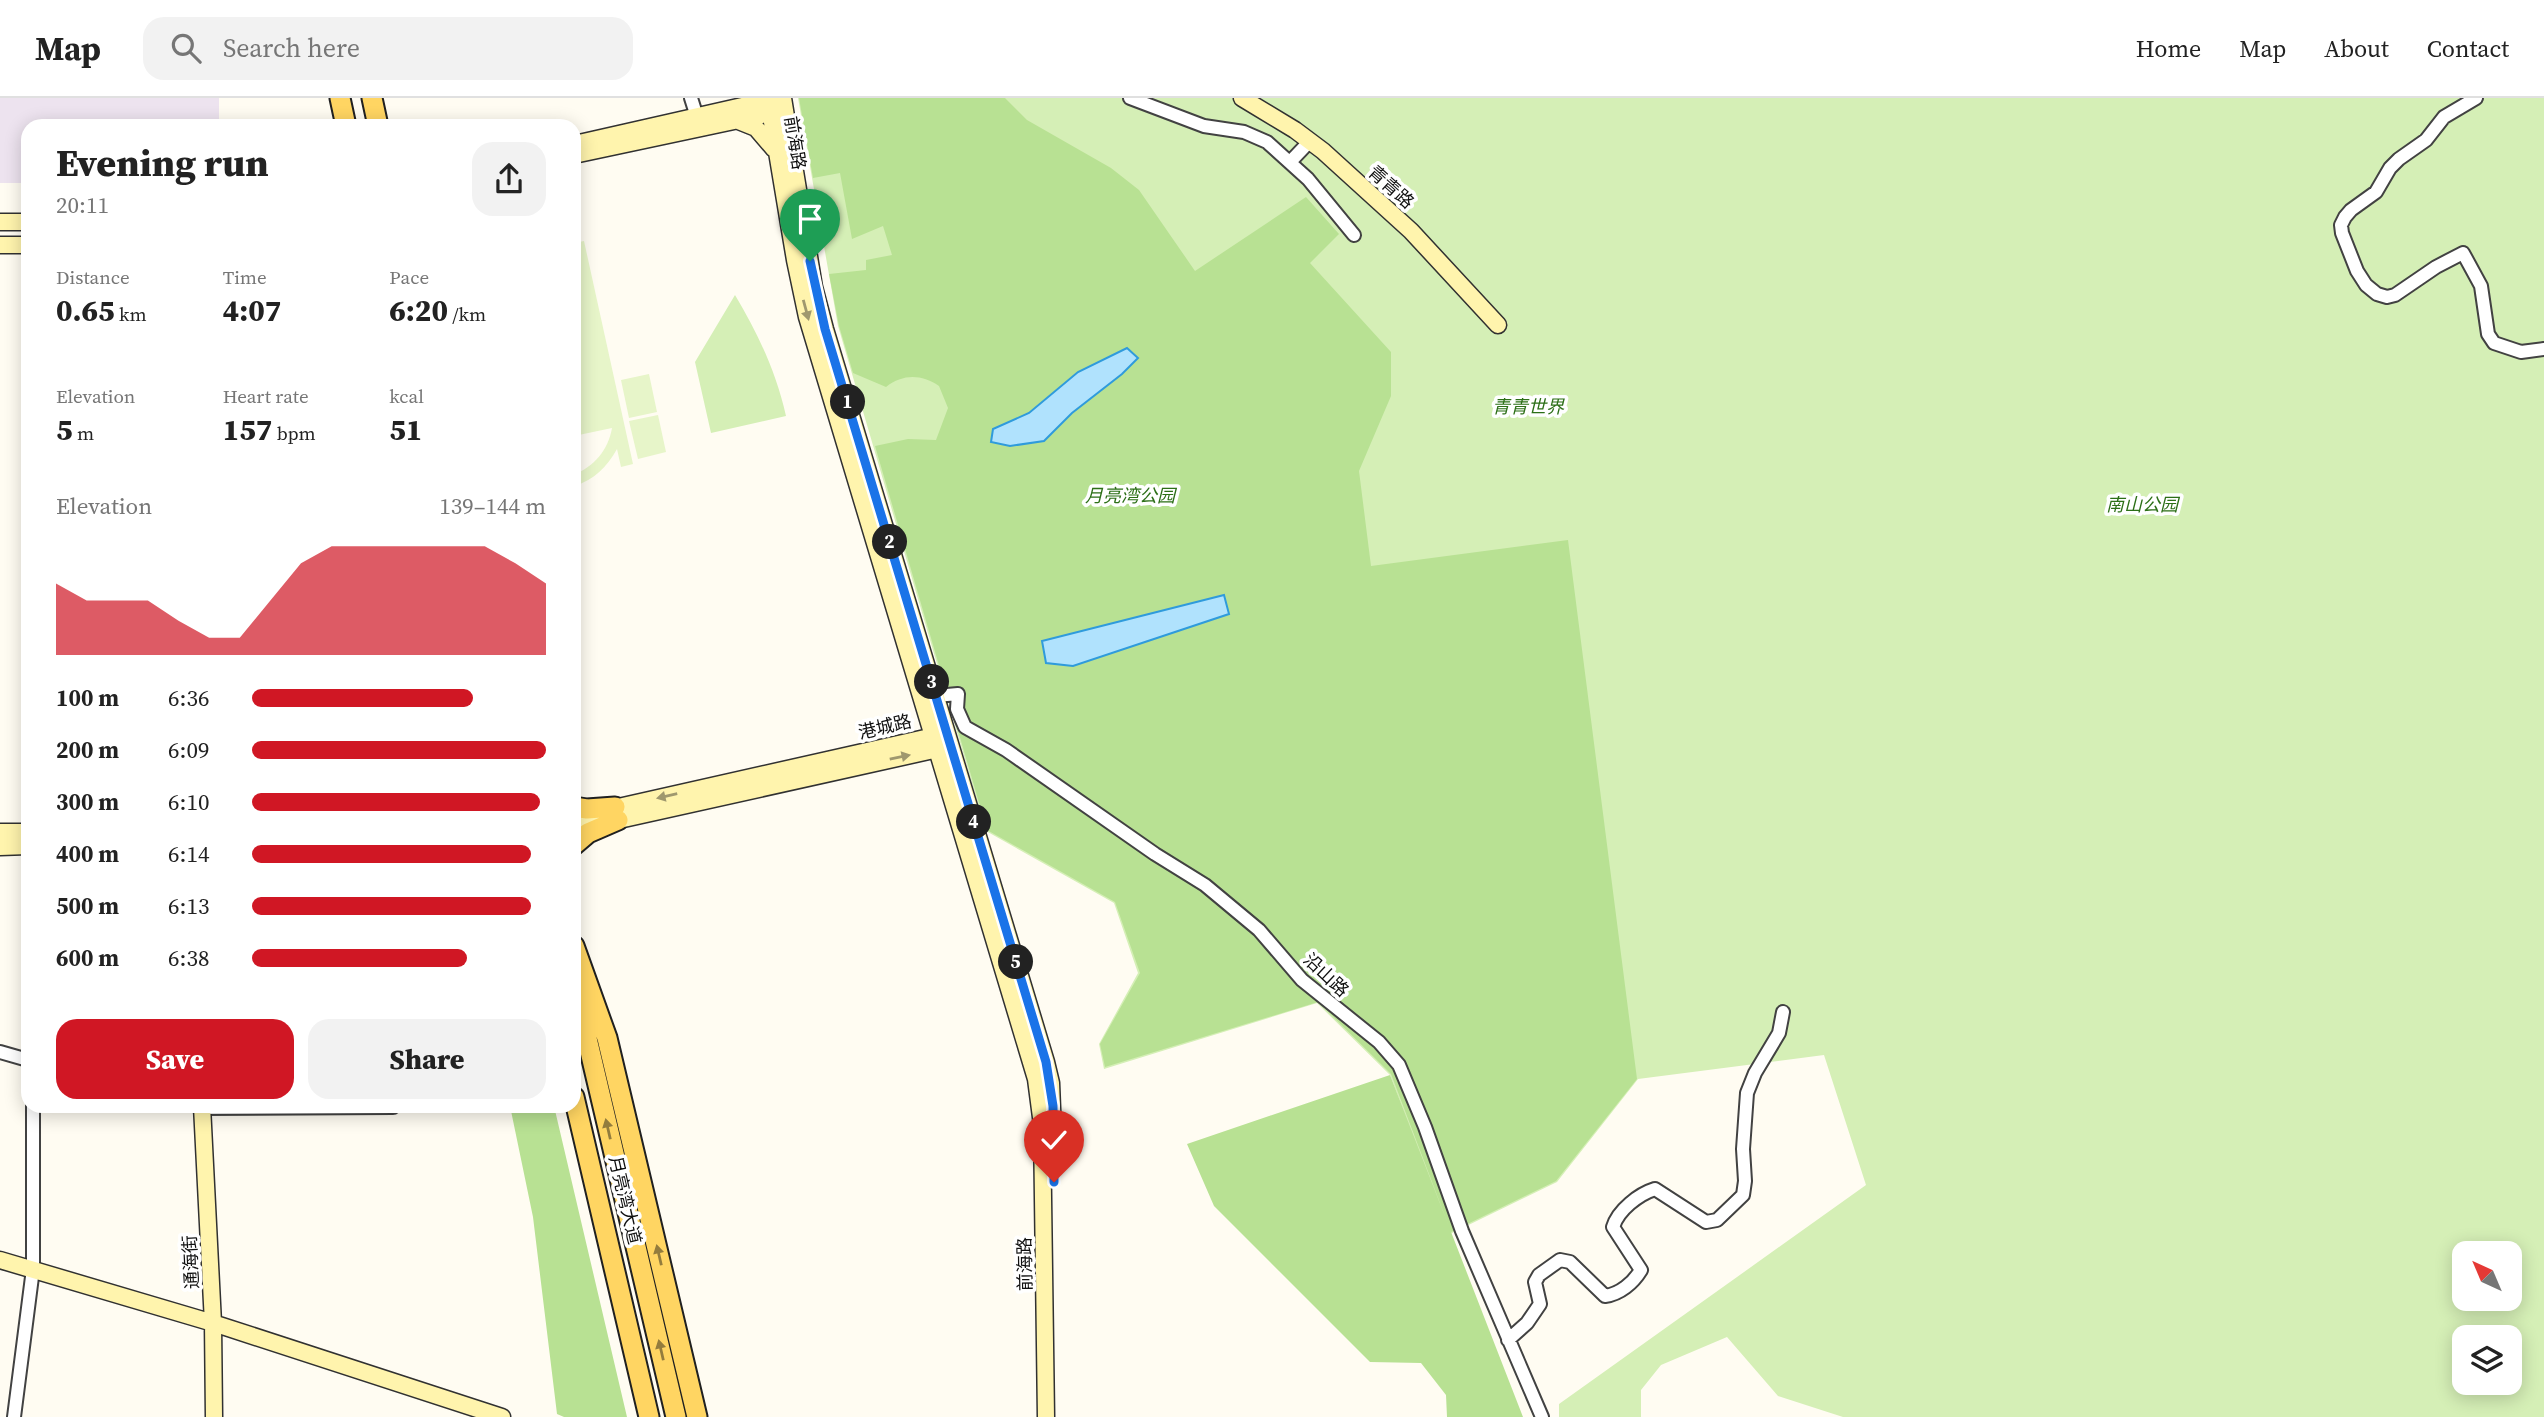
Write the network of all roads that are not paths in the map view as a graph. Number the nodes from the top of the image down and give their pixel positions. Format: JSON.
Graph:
{"nodes":[{"id":1,"x":340,"y":98,"type":"edge"},
{"id":2,"x":372,"y":98,"type":"edge"},
{"id":3,"x":691,"y":98,"type":"edge"},
{"id":4,"x":740,"y":98,"type":"edge"},
{"id":5,"x":1130,"y":98,"type":"edge"},
{"id":6,"x":1242,"y":98,"type":"edge"},
{"id":7,"x":2476,"y":98,"type":"edge"},
{"id":8,"x":775,"y":103,"type":"edge"},
{"id":9,"x":720,"y":111,"type":"junction"},
{"id":10,"x":697,"y":117,"type":"junction"},
{"id":11,"x":344,"y":119,"type":"edge"},
{"id":12,"x":376,"y":119,"type":"edge"},
{"id":13,"x":736,"y":120,"type":"junction"},
{"id":14,"x":1310,"y":141,"type":"junction"},
{"id":15,"x":581,"y":142,"type":"edge"},
{"id":16,"x":581,"y":153,"type":"edge"},
{"id":17,"x":778,"y":158,"type":"junction"},
{"id":18,"x":1290,"y":162,"type":"junction"},
{"id":19,"x":0,"y":222,"type":"edge"},
{"id":20,"x":21,"y":222,"type":"edge"},
{"id":21,"x":1354,"y":235,"type":"dead end"},
{"id":22,"x":0,"y":245,"type":"edge"},
{"id":23,"x":21,"y":245,"type":"edge"},
{"id":24,"x":1498,"y":325,"type":"dead end"},
{"id":25,"x":2544,"y":349,"type":"edge"},
{"id":26,"x":936,"y":696,"type":"junction"},
{"id":27,"x":940,"y":742,"type":"junction"},
{"id":28,"x":581,"y":808,"type":"edge"},
{"id":29,"x":617,"y":814,"type":"junction"},
{"id":30,"x":581,"y":817,"type":"edge"},
{"id":31,"x":581,"y":827,"type":"edge"},
{"id":32,"x":0,"y":832,"type":"edge"},
{"id":33,"x":21,"y":832,"type":"edge"},
{"id":34,"x":581,"y":840,"type":"edge"},
{"id":35,"x":21,"y":846,"type":"edge"},
{"id":36,"x":0,"y":847,"type":"edge"},
{"id":37,"x":581,"y":966,"type":"edge"},
{"id":38,"x":1783,"y":1012,"type":"dead end"},
{"id":39,"x":581,"y":1013,"type":"edge"},
{"id":40,"x":0,"y":1052,"type":"edge"},
{"id":41,"x":21,"y":1058,"type":"edge"},
{"id":42,"x":33,"y":1113,"type":"edge"},
{"id":43,"x":200,"y":1113,"type":"edge"},
{"id":44,"x":578,"y":1113,"type":"edge"},
{"id":45,"x":0,"y":1260,"type":"edge"},
{"id":46,"x":33,"y":1269,"type":"junction"},
{"id":47,"x":213,"y":1323,"type":"junction"},
{"id":48,"x":1508,"y":1340,"type":"junction"},
{"id":49,"x":14,"y":1417,"type":"edge"},
{"id":50,"x":214,"y":1417,"type":"edge"},
{"id":51,"x":502,"y":1417,"type":"edge"},
{"id":52,"x":649,"y":1417,"type":"edge"},
{"id":53,"x":676,"y":1417,"type":"edge"},
{"id":54,"x":697,"y":1417,"type":"edge"},
{"id":55,"x":1046,"y":1417,"type":"edge"},
{"id":56,"x":1057,"y":1417,"type":"edge"},
{"id":57,"x":1542,"y":1417,"type":"edge"}],
"edges":[{"from":1,"to":11,"type":"main road"},
{"from":2,"to":12,"type":"main road"},
{"from":3,"to":10,"type":"street"},
{"from":4,"to":9,"type":"street"},
{"from":5,"to":18,"type":"street"},
{"from":6,"to":14,"type":"street","name":"青青路"},
{"from":7,"to":25,"type":"street"},
{"from":8,"to":9,"type":"street"},
{"from":8,"to":13,"type":"street"},
{"from":8,"to":17,"type":"street","name":"前海路"},
{"from":8,"to":26,"type":"street","name":"前海路"},
{"from":9,"to":10,"type":"street"},
{"from":10,"to":15,"type":"street"},
{"from":13,"to":16,"type":"street"},
{"from":13,"to":17,"type":"street"},
{"from":14,"to":18,"type":"street"},
{"from":14,"to":24,"type":"street","name":"青青路"},
{"from":17,"to":27,"type":"street","name":"前海路","one_way":true},
{"from":18,"to":21,"type":"street"},
{"from":19,"to":20,"type":"street"},
{"from":22,"to":23,"type":"street"},
{"from":26,"to":27,"type":"street","name":"前海路"},
{"from":26,"to":48,"type":"street","name":"沿山路"},
{"from":27,"to":29,"type":"street","name":"港城路"},
{"from":27,"to":55,"type":"street","name":"前海路"},
{"from":27,"to":56,"type":"street","name":"前海路"},
{"from":28,"to":29,"type":"main road"},
{"from":29,"to":30,"type":"street","name":"港城路"},
{"from":29,"to":31,"type":"street","name":"港城路"},
{"from":29,"to":34,"type":"main road"},
{"from":32,"to":33,"type":"street"},
{"from":35,"to":36,"type":"street"},
{"from":54,"to":37,"type":"main road","one_way":true},
{"from":38,"to":48,"type":"street"},
{"from":53,"to":39,"type":"main road","name":"月亮湾大道","one_way":true},
{"from":40,"to":41,"type":"street"},
{"from":42,"to":46,"type":"street"},
{"from":43,"to":47,"type":"street","name":"通海街"},
{"from":44,"to":52,"type":"main road","name":"月亮湾大道"},
{"from":45,"to":46,"type":"street"},
{"from":46,"to":47,"type":"street"},
{"from":46,"to":49,"type":"street"},
{"from":47,"to":50,"type":"street","name":"通海街"},
{"from":47,"to":51,"type":"street"},
{"from":48,"to":57,"type":"street","name":"沿山路"}]}
